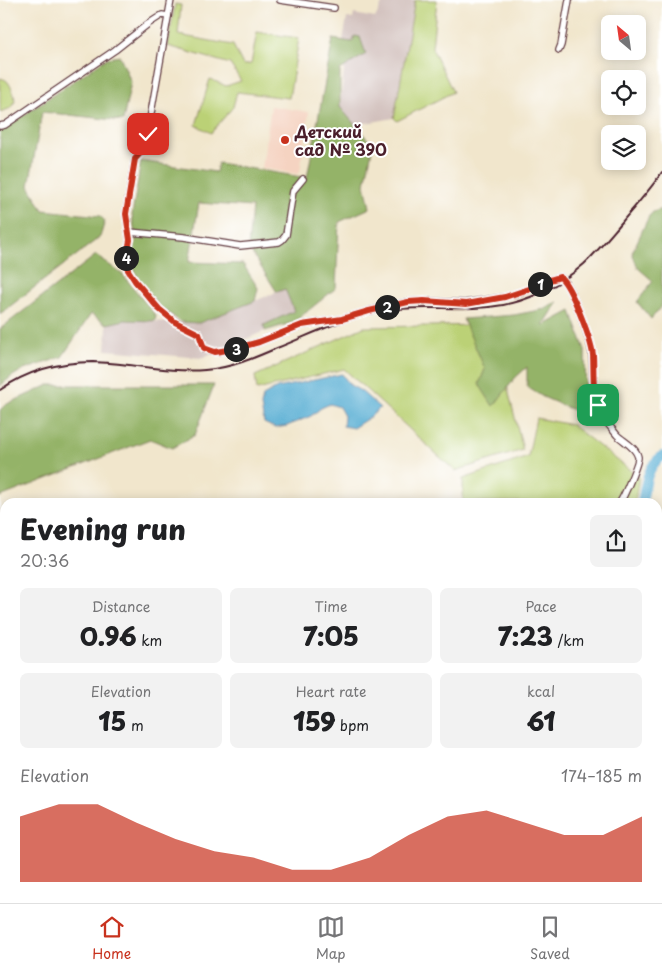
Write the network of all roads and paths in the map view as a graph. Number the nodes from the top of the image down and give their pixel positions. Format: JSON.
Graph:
{"nodes":[{"id":1,"x":171,"y":0,"type":"edge"},
{"id":2,"x":280,"y":0,"type":"edge"},
{"id":3,"x":568,"y":0,"type":"edge"},
{"id":4,"x":334,"y":8,"type":"dead end"},
{"id":5,"x":168,"y":16,"type":"junction"},
{"id":6,"x":559,"y":50,"type":"dead end"},
{"id":7,"x":0,"y":126,"type":"edge"},
{"id":8,"x":302,"y":179,"type":"dead end"},
{"id":9,"x":129,"y":232,"type":"junction"},
{"id":10,"x":622,"y":498,"type":"edge"}],
"edges":[{"from":1,"to":5,"type":"street"},
{"from":2,"to":4,"type":"street"},
{"from":3,"to":6,"type":"street"},
{"from":5,"to":7,"type":"street"},
{"from":5,"to":9,"type":"street"},
{"from":8,"to":9,"type":"street"},
{"from":9,"to":10,"type":"street"}]}
